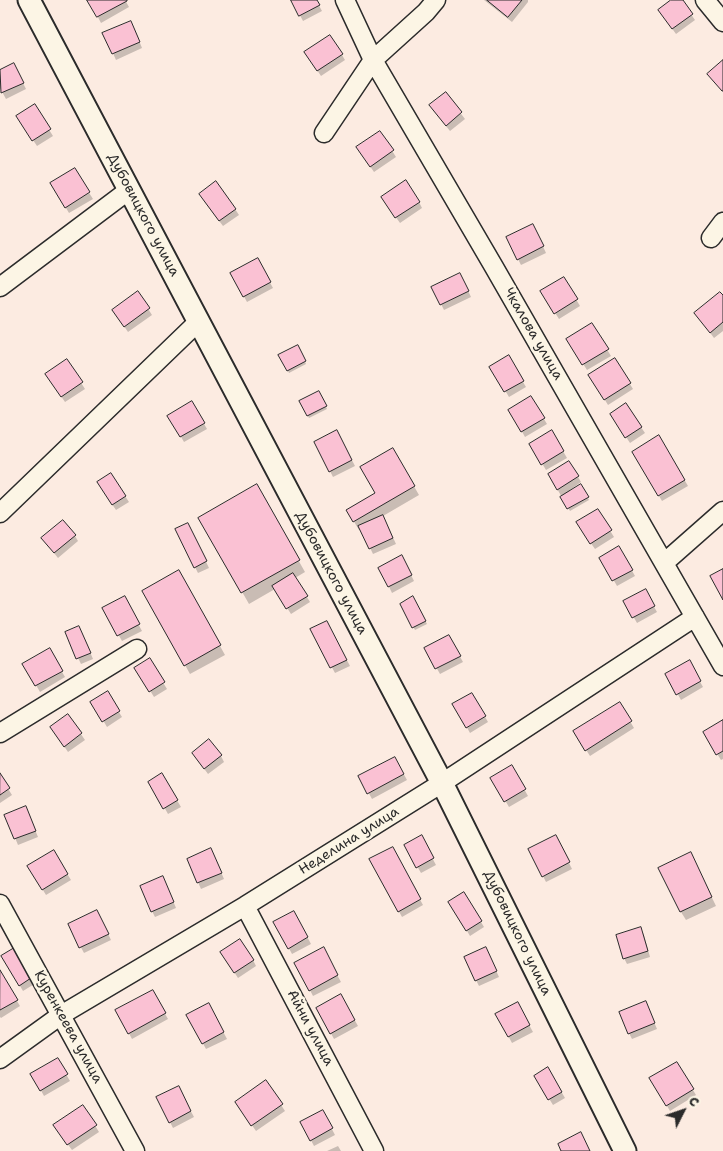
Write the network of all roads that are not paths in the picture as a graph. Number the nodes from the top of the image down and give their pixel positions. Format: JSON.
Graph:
{"nodes":[{"id":1,"x":29,"y":0,"type":"edge"},
{"id":2,"x":345,"y":0,"type":"edge"},
{"id":3,"x":436,"y":0,"type":"edge"},
{"id":4,"x":705,"y":0,"type":"edge"},
{"id":5,"x":723,"y":22,"type":"edge"},
{"id":6,"x":373,"y":60,"type":"junction"},
{"id":7,"x":324,"y":133,"type":"dead end"},
{"id":8,"x":129,"y":190,"type":"junction"},
{"id":9,"x":723,"y":222,"type":"edge"},
{"id":10,"x":711,"y":238,"type":"dead end"},
{"id":11,"x":0,"y":287,"type":"edge"},
{"id":12,"x":199,"y":321,"type":"junction"},
{"id":13,"x":723,"y":511,"type":"edge"},
{"id":14,"x":0,"y":513,"type":"edge"},
{"id":15,"x":664,"y":563,"type":"junction"},
{"id":16,"x":695,"y":617,"type":"junction"},
{"id":17,"x":137,"y":649,"type":"dead end"},
{"id":18,"x":723,"y":666,"type":"edge"},
{"id":19,"x":0,"y":732,"type":"edge"},
{"id":20,"x":442,"y":783,"type":"junction"},
{"id":21,"x":0,"y":904,"type":"edge"},
{"id":22,"x":245,"y":906,"type":"junction"},
{"id":23,"x":61,"y":1015,"type":"junction"},
{"id":24,"x":0,"y":1058,"type":"edge"},
{"id":25,"x":135,"y":1151,"type":"edge"},
{"id":26,"x":374,"y":1151,"type":"edge"},
{"id":27,"x":625,"y":1151,"type":"edge"}],
"edges":[{"from":1,"to":8,"type":"street","name":"Дубовицкого улица"},
{"from":2,"to":6,"type":"street","name":"Чкалова улица"},
{"from":3,"to":6,"type":"street"},
{"from":4,"to":5,"type":"street"},
{"from":6,"to":7,"type":"street"},
{"from":6,"to":15,"type":"street","name":"Чкалова улица"},
{"from":8,"to":11,"type":"street"},
{"from":8,"to":12,"type":"street","name":"Дубовицкого улица"},
{"from":9,"to":10,"type":"street"},
{"from":12,"to":14,"type":"street"},
{"from":12,"to":20,"type":"street","name":"Дубовицкого улица"},
{"from":13,"to":15,"type":"street"},
{"from":15,"to":16,"type":"street","name":"Чкалова улица"},
{"from":16,"to":18,"type":"street","name":"Чкалова улица"},
{"from":16,"to":20,"type":"street","name":"Неделина улица"},
{"from":17,"to":19,"type":"street"},
{"from":20,"to":22,"type":"street","name":"Неделина улица"},
{"from":20,"to":27,"type":"street","name":"Дубовицкого улица"},
{"from":21,"to":23,"type":"street","name":"Куренкеева улица"},
{"from":22,"to":23,"type":"street","name":"Неделина улица"},
{"from":22,"to":26,"type":"street","name":"Айни улица"},
{"from":23,"to":24,"type":"street","name":"Неделина улица"},
{"from":23,"to":25,"type":"street","name":"Куренкеева улица"}]}
